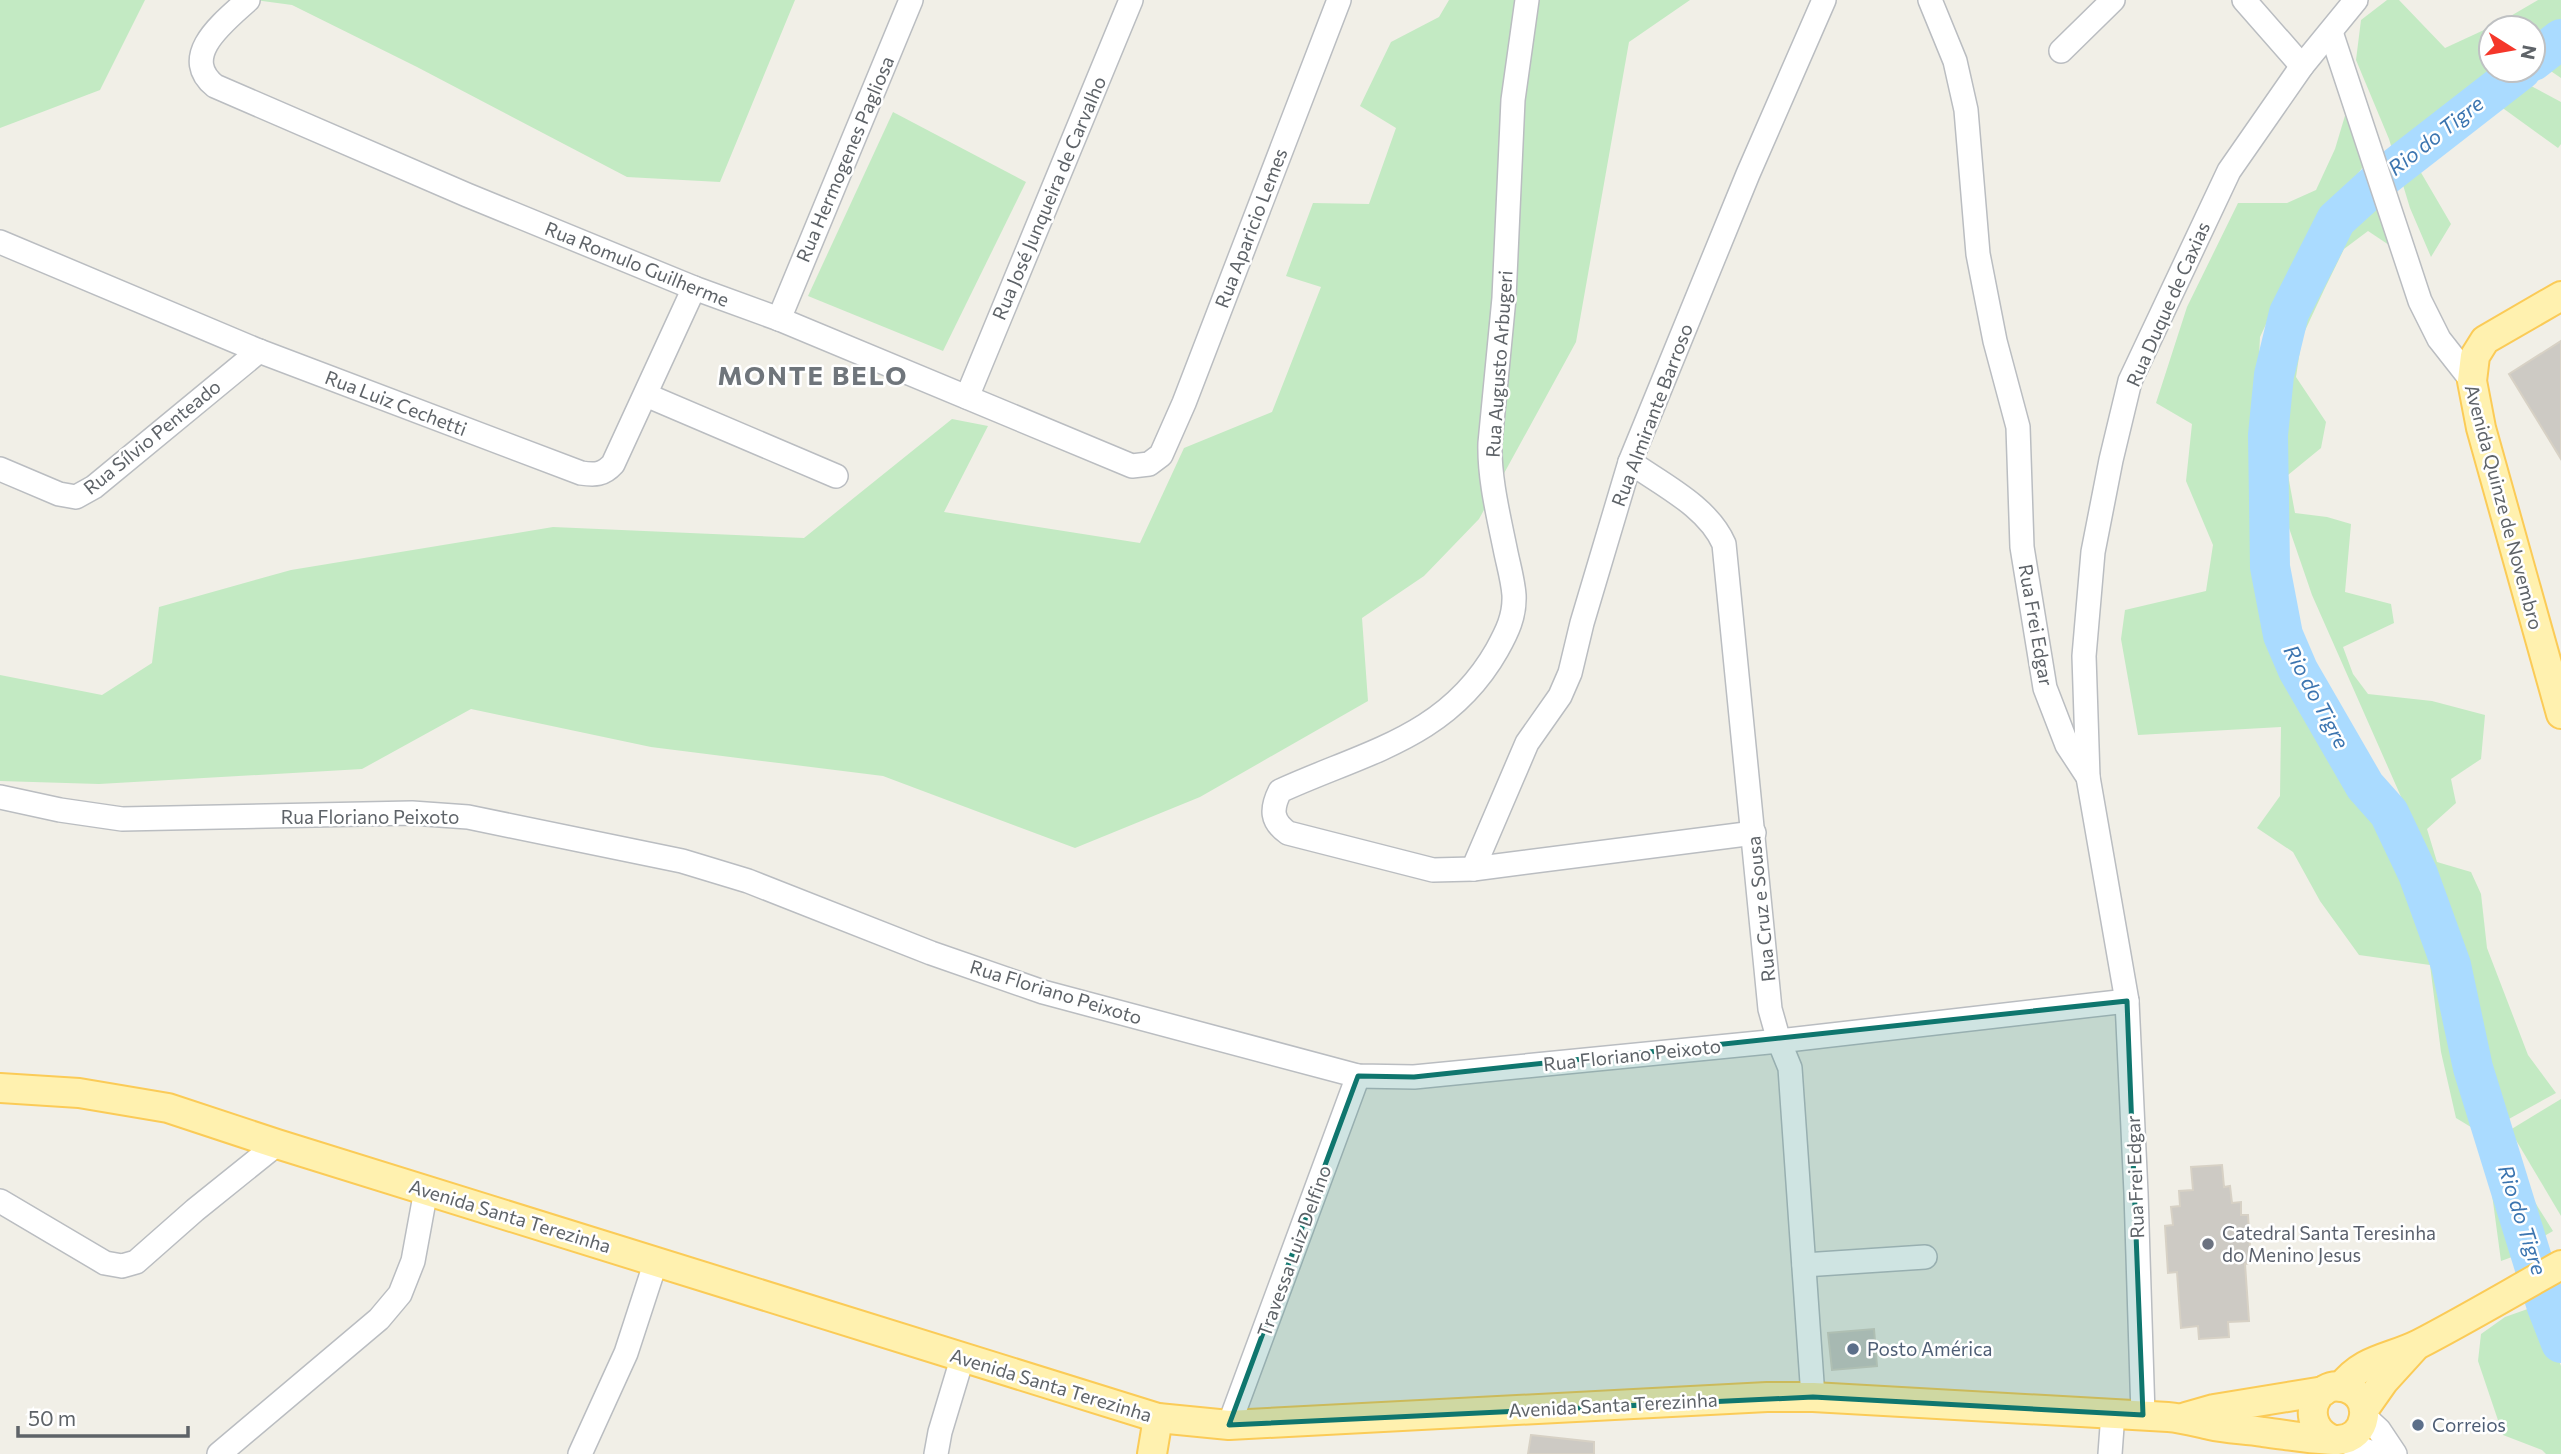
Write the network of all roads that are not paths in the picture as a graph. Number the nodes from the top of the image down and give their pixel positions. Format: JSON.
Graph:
{"nodes":[{"id":1,"x":248,"y":0,"type":"edge"},
{"id":2,"x":911,"y":0,"type":"edge"},
{"id":3,"x":1131,"y":0,"type":"edge"},
{"id":4,"x":1339,"y":0,"type":"edge"},
{"id":5,"x":1527,"y":0,"type":"edge"},
{"id":6,"x":1824,"y":0,"type":"edge"},
{"id":7,"x":1930,"y":0,"type":"edge"},
{"id":8,"x":2113,"y":0,"type":"edge"},
{"id":9,"x":2244,"y":0,"type":"edge"},
{"id":10,"x":2356,"y":0,"type":"edge"},
{"id":11,"x":2331,"y":33,"type":"junction"},
{"id":12,"x":2061,"y":51,"type":"dead end"},
{"id":13,"x":2302,"y":66,"type":"junction"},
{"id":14,"x":0,"y":242,"type":"edge"},
{"id":15,"x":694,"y":288,"type":"junction"},
{"id":16,"x":2561,"y":296,"type":"edge"},
{"id":17,"x":779,"y":319,"type":"junction"},
{"id":18,"x":259,"y":351,"type":"junction"},
{"id":19,"x":2472,"y":381,"type":"junction"},
{"id":20,"x":646,"y":396,"type":"junction"},
{"id":21,"x":967,"y":397,"type":"junction"},
{"id":22,"x":1161,"y":455,"type":"joint"},
{"id":23,"x":1630,"y":462,"type":"junction"},
{"id":24,"x":0,"y":469,"type":"edge"},
{"id":25,"x":836,"y":476,"type":"dead end"},
{"id":26,"x":2561,"y":714,"type":"edge"},
{"id":27,"x":2088,"y":777,"type":"junction"},
{"id":28,"x":0,"y":796,"type":"edge"},
{"id":29,"x":1754,"y":832,"type":"junction"},
{"id":30,"x":1473,"y":869,"type":"junction"},
{"id":31,"x":2127,"y":1001,"type":"junction"},
{"id":32,"x":1779,"y":1041,"type":"junction"},
{"id":33,"x":1358,"y":1076,"type":"junction"},
{"id":34,"x":0,"y":1088,"type":"edge"},
{"id":35,"x":277,"y":1144,"type":"junction"},
{"id":36,"x":426,"y":1190,"type":"junction"},
{"id":37,"x":0,"y":1201,"type":"edge"},
{"id":38,"x":1925,"y":1257,"type":"dead end"},
{"id":39,"x":656,"y":1261,"type":"junction"},
{"id":40,"x":1804,"y":1265,"type":"junction"},
{"id":41,"x":2559,"y":1266,"type":"edge"},
{"id":42,"x":2416,"y":1346,"type":"junction"},
{"id":43,"x":962,"y":1359,"type":"junction"},
{"id":44,"x":2332,"y":1389,"type":"junction"},
{"id":45,"x":1813,"y":1397,"type":"junction"},
{"id":46,"x":2113,"y":1413,"type":"junction"},
{"id":47,"x":2365,"y":1413,"type":"junction"},
{"id":48,"x":2143,"y":1415,"type":"junction"},
{"id":49,"x":1158,"y":1418,"type":"junction"},
{"id":50,"x":2182,"y":1419,"type":"junction"},
{"id":51,"x":1229,"y":1425,"type":"junction"},
{"id":52,"x":2337,"y":1440,"type":"junction"},
{"id":53,"x":219,"y":1454,"type":"edge"},
{"id":54,"x":580,"y":1454,"type":"edge"},
{"id":55,"x":936,"y":1454,"type":"edge"},
{"id":56,"x":1152,"y":1454,"type":"edge"},
{"id":57,"x":2110,"y":1454,"type":"edge"},
{"id":58,"x":2374,"y":1454,"type":"edge"},
{"id":59,"x":2395,"y":1454,"type":"edge"}],
"edges":[{"from":1,"to":15,"type":"street","name":"Rua Romulo Guilherme"},
{"from":2,"to":17,"type":"street","name":"Rua Hermogenes Pagliosa"},
{"from":3,"to":21,"type":"street","name":"Rua José Junqueira de Carvalho"},
{"from":4,"to":22,"type":"street","name":"Rua Aparicio Lemes"},
{"from":5,"to":30,"type":"street","name":"Rua Augusto Arbugeri"},
{"from":6,"to":23,"type":"street","name":"Rua Almirante Barroso"},
{"from":7,"to":27,"type":"street","name":"Rua Frei Edgar"},
{"from":8,"to":12,"type":"street"},
{"from":9,"to":13,"type":"street"},
{"from":10,"to":11,"type":"street","name":"Rua Duque de Caxias"},
{"from":11,"to":13,"type":"street","name":"Rua Duque de Caxias"},
{"from":11,"to":19,"type":"street","name":"Avenida Quinze de Novembro"},
{"from":13,"to":27,"type":"street","name":"Rua Duque de Caxias"},
{"from":14,"to":18,"type":"street","name":"Rua Luiz Cechetti"},
{"from":15,"to":17,"type":"street","name":"Rua Romulo Guilherme"},
{"from":15,"to":20,"type":"street","name":"Rua Luiz Cechetti"},
{"from":16,"to":19,"type":"main road"},
{"from":17,"to":21,"type":"street","name":"Rua Romulo Guilherme"},
{"from":18,"to":20,"type":"street","name":"Rua Luiz Cechetti"},
{"from":18,"to":24,"type":"street","name":"Rua Sílvio Penteado"},
{"from":19,"to":26,"type":"main road","name":"Avenida Quinze de Novembro"},
{"from":20,"to":25,"type":"street"},
{"from":21,"to":22,"type":"street","name":"Rua Romulo Guilherme"},
{"from":23,"to":29,"type":"street","name":"Rua Cruz e Sousa"},
{"from":23,"to":30,"type":"street","name":"Rua Almirante Barroso"},
{"from":27,"to":31,"type":"street","name":"Rua Frei Edgar"},
{"from":28,"to":33,"type":"street","name":"Rua Floriano Peixoto"},
{"from":29,"to":30,"type":"street","name":"Rua Augusto Arbugeri"},
{"from":29,"to":32,"type":"street","name":"Rua Cruz e Sousa"},
{"from":31,"to":32,"type":"street","name":"Rua Floriano Peixoto"},
{"from":31,"to":48,"type":"street","name":"Rua Frei Edgar"},
{"from":32,"to":33,"type":"street","name":"Rua Floriano Peixoto"},
{"from":32,"to":40,"type":"street","name":"Rua Cruz e Sousa"},
{"from":33,"to":51,"type":"street","name":"Travessa Luiz Delfino"},
{"from":34,"to":35,"type":"main road","name":"Avenida Santa Terezinha"},
{"from":35,"to":36,"type":"main road","name":"Avenida Santa Terezinha"},
{"from":35,"to":37,"type":"street"},
{"from":36,"to":39,"type":"main road","name":"Avenida Santa Terezinha"},
{"from":36,"to":53,"type":"street"},
{"from":38,"to":40,"type":"street"},
{"from":39,"to":43,"type":"main road","name":"Avenida Santa Terezinha"},
{"from":39,"to":54,"type":"street"},
{"from":40,"to":45,"type":"street","name":"Rua Cruz e Sousa"},
{"from":41,"to":42,"type":"main road"},
{"from":42,"to":44,"type":"main road"},
{"from":42,"to":47,"type":"main road"},
{"from":43,"to":49,"type":"main road","name":"Avenida Santa Terezinha"},
{"from":43,"to":55,"type":"street"},
{"from":44,"to":47,"type":"main road"},
{"from":44,"to":50,"type":"main road","name":"Avenida Santa Terezinha"},
{"from":44,"to":52,"type":"main road"},
{"from":45,"to":46,"type":"main road","name":"Avenida Santa Terezinha"},
{"from":45,"to":51,"type":"main road","name":"Avenida Santa Terezinha"},
{"from":46,"to":48,"type":"main road","name":"Avenida Santa Terezinha"},
{"from":46,"to":57,"type":"street"},
{"from":47,"to":52,"type":"main road"},
{"from":47,"to":59,"type":"street"},
{"from":48,"to":50,"type":"main road","name":"Avenida Santa Terezinha"},
{"from":49,"to":51,"type":"main road","name":"Avenida Santa Terezinha"},
{"from":49,"to":56,"type":"main road"},
{"from":50,"to":52,"type":"main road","name":"Avenida Santa Terezinha"},
{"from":52,"to":58,"type":"street"}]}
